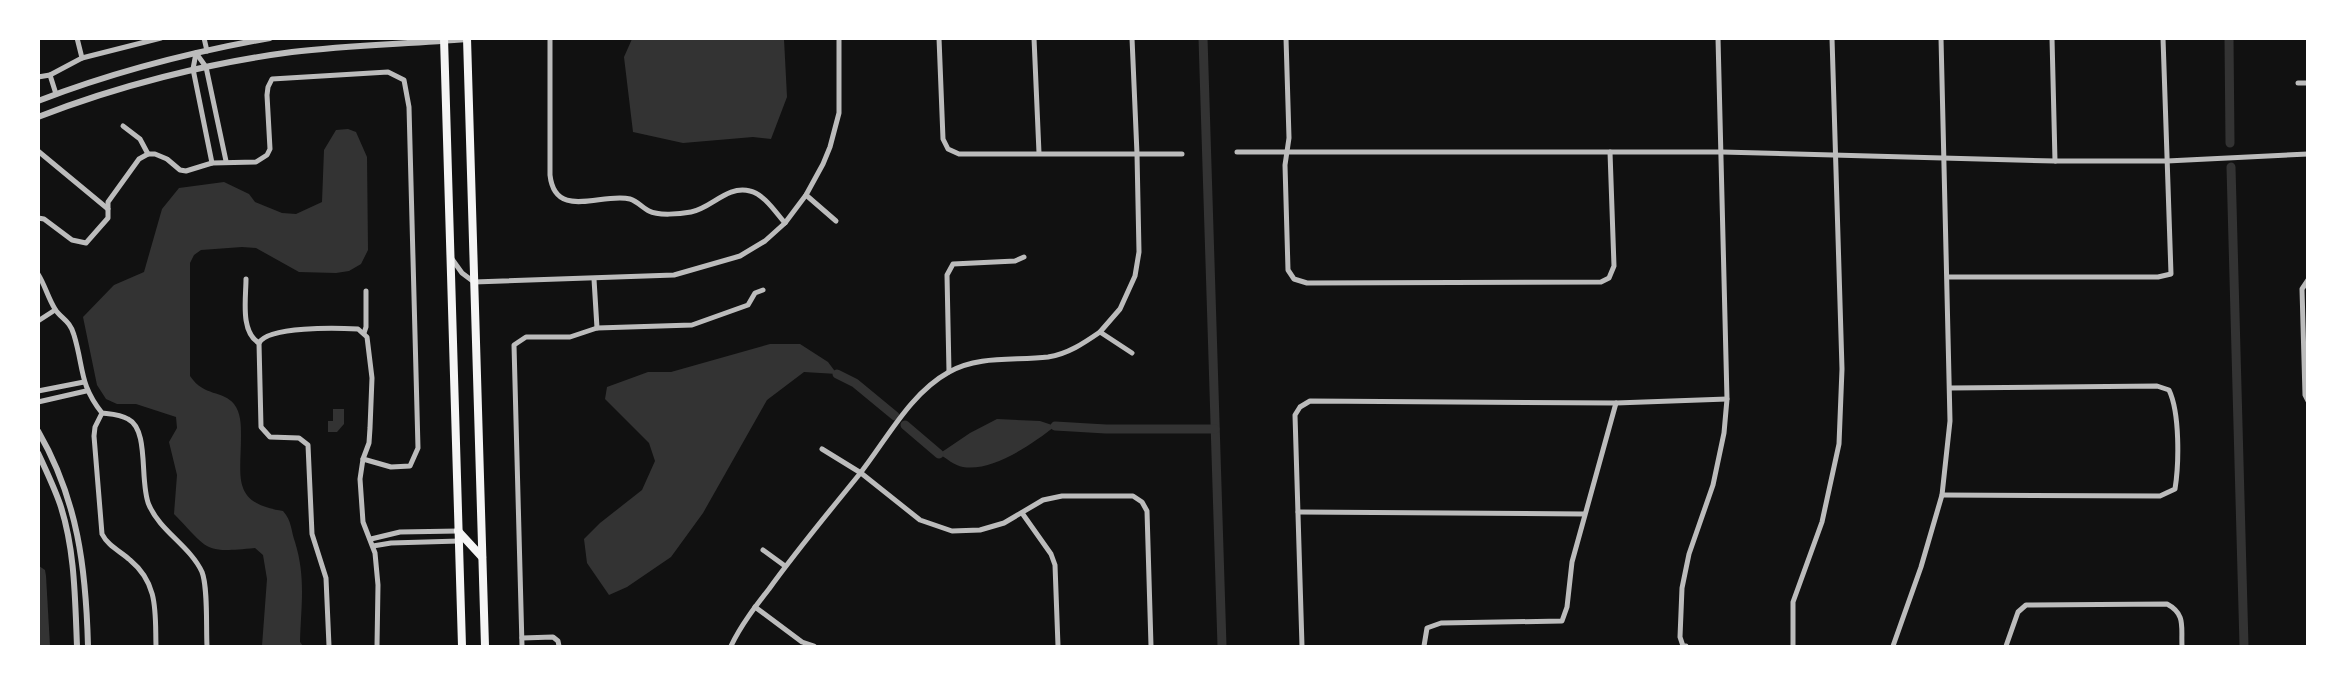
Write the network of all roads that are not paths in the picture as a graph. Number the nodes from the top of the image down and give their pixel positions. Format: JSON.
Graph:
{"nodes":[{"id":1,"x":78,"y":38,"type":"edge"},
{"id":2,"x":161,"y":38,"type":"edge"},
{"id":3,"x":204,"y":38,"type":"edge"},
{"id":4,"x":270,"y":38,"type":"edge"},
{"id":5,"x":473,"y":38,"type":"edge"},
{"id":6,"x":550,"y":38,"type":"edge"},
{"id":7,"x":839,"y":38,"type":"edge"},
{"id":8,"x":939,"y":38,"type":"edge"},
{"id":9,"x":1034,"y":38,"type":"edge"},
{"id":10,"x":1132,"y":38,"type":"edge"},
{"id":11,"x":1286,"y":38,"type":"edge"},
{"id":12,"x":1718,"y":38,"type":"edge"},
{"id":13,"x":1832,"y":38,"type":"edge"},
{"id":14,"x":1941,"y":38,"type":"edge"},
{"id":15,"x":2052,"y":38,"type":"edge"},
{"id":16,"x":2163,"y":38,"type":"edge"},
{"id":17,"x":467,"y":39,"type":"edge"},
{"id":18,"x":444,"y":40,"type":"edge"},
{"id":19,"x":207,"y":51,"type":"junction"},
{"id":20,"x":196,"y":53,"type":"junction"},
{"id":21,"x":82,"y":58,"type":"junction"},
{"id":22,"x":205,"y":67,"type":"junction"},
{"id":23,"x":193,"y":69,"type":"junction"},
{"id":24,"x":50,"y":75,"type":"junction"},
{"id":25,"x":38,"y":77,"type":"edge"},
{"id":26,"x":2298,"y":83,"type":"dead end"},
{"id":27,"x":2308,"y":83,"type":"edge"},
{"id":28,"x":56,"y":94,"type":"junction"},
{"id":29,"x":38,"y":101,"type":"edge"},
{"id":30,"x":38,"y":117,"type":"edge"},
{"id":31,"x":123,"y":126,"type":"dead end"},
{"id":32,"x":222,"y":140,"type":"junction"},
{"id":33,"x":208,"y":143,"type":"junction"},
{"id":34,"x":38,"y":151,"type":"edge"},
{"id":35,"x":1237,"y":152,"type":"dead end"},
{"id":36,"x":1287,"y":152,"type":"junction"},
{"id":37,"x":1611,"y":152,"type":"junction"},
{"id":38,"x":1722,"y":152,"type":"junction"},
{"id":39,"x":1039,"y":153,"type":"junction"},
{"id":40,"x":1837,"y":153,"type":"junction"},
{"id":41,"x":1137,"y":154,"type":"junction"},
{"id":42,"x":1182,"y":154,"type":"dead end"},
{"id":43,"x":2308,"y":154,"type":"edge"},
{"id":44,"x":148,"y":155,"type":"junction"},
{"id":45,"x":1944,"y":157,"type":"junction"},
{"id":46,"x":226,"y":161,"type":"junction"},
{"id":47,"x":2055,"y":161,"type":"junction"},
{"id":48,"x":2167,"y":162,"type":"junction"},
{"id":49,"x":212,"y":163,"type":"junction"},
{"id":50,"x":806,"y":195,"type":"junction"},
{"id":51,"x":108,"y":209,"type":"junction"},
{"id":52,"x":38,"y":218,"type":"edge"},
{"id":53,"x":836,"y":221,"type":"dead end"},
{"id":54,"x":785,"y":223,"type":"junction"},
{"id":55,"x":450,"y":256,"type":"junction"},
{"id":56,"x":1024,"y":257,"type":"dead end"},
{"id":57,"x":38,"y":274,"type":"edge"},
{"id":58,"x":1948,"y":277,"type":"junction"},
{"id":59,"x":246,"y":279,"type":"dead end"},
{"id":60,"x":594,"y":279,"type":"junction"},
{"id":61,"x":2308,"y":280,"type":"edge"},
{"id":62,"x":474,"y":282,"type":"junction"},
{"id":63,"x":763,"y":290,"type":"dead end"},
{"id":64,"x":366,"y":291,"type":"dead end"},
{"id":65,"x":55,"y":310,"type":"junction"},
{"id":66,"x":38,"y":321,"type":"edge"},
{"id":67,"x":597,"y":328,"type":"junction"},
{"id":68,"x":1100,"y":332,"type":"junction"},
{"id":69,"x":364,"y":333,"type":"junction"},
{"id":70,"x":259,"y":343,"type":"junction"},
{"id":71,"x":1132,"y":353,"type":"dead end"},
{"id":72,"x":949,"y":372,"type":"junction"},
{"id":73,"x":84,"y":382,"type":"junction"},
{"id":74,"x":64,"y":385,"type":"junction"},
{"id":75,"x":1950,"y":388,"type":"junction"},
{"id":76,"x":38,"y":391,"type":"edge"},
{"id":77,"x":86,"y":391,"type":"junction"},
{"id":78,"x":66,"y":395,"type":"junction"},
{"id":79,"x":1727,"y":399,"type":"junction"},
{"id":80,"x":2308,"y":401,"type":"edge"},
{"id":81,"x":38,"y":402,"type":"edge"},
{"id":82,"x":1616,"y":403,"type":"junction"},
{"id":83,"x":102,"y":413,"type":"junction"},
{"id":84,"x":38,"y":431,"type":"edge"},
{"id":85,"x":822,"y":449,"type":"dead end"},
{"id":86,"x":38,"y":453,"type":"edge"},
{"id":87,"x":363,"y":459,"type":"junction"},
{"id":88,"x":861,"y":473,"type":"junction"},
{"id":89,"x":1942,"y":495,"type":"junction"},
{"id":90,"x":1298,"y":512,"type":"junction"},
{"id":91,"x":1022,"y":513,"type":"junction"},
{"id":92,"x":1584,"y":514,"type":"junction"},
{"id":93,"x":418,"y":532,"type":"junction"},
{"id":94,"x":458,"y":536,"type":"junction"},
{"id":95,"x":372,"y":542,"type":"junction"},
{"id":96,"x":418,"y":542,"type":"junction"},
{"id":97,"x":763,"y":550,"type":"dead end"},
{"id":98,"x":482,"y":557,"type":"junction"},
{"id":99,"x":785,"y":566,"type":"junction"},
{"id":100,"x":755,"y":607,"type":"junction"},
{"id":101,"x":522,"y":638,"type":"junction"},
{"id":102,"x":77,"y":646,"type":"edge"},
{"id":103,"x":88,"y":646,"type":"edge"},
{"id":104,"x":156,"y":646,"type":"edge"},
{"id":105,"x":207,"y":646,"type":"edge"},
{"id":106,"x":329,"y":646,"type":"edge"},
{"id":107,"x":377,"y":646,"type":"edge"},
{"id":108,"x":462,"y":646,"type":"edge"},
{"id":109,"x":485,"y":646,"type":"edge"},
{"id":110,"x":522,"y":646,"type":"edge"},
{"id":111,"x":559,"y":646,"type":"edge"},
{"id":112,"x":731,"y":646,"type":"edge"},
{"id":113,"x":814,"y":646,"type":"edge"},
{"id":114,"x":1058,"y":646,"type":"edge"},
{"id":115,"x":1151,"y":646,"type":"edge"},
{"id":116,"x":1302,"y":646,"type":"edge"},
{"id":117,"x":1424,"y":646,"type":"edge"},
{"id":118,"x":1685,"y":646,"type":"edge"},
{"id":119,"x":1793,"y":646,"type":"edge"},
{"id":120,"x":1893,"y":646,"type":"edge"},
{"id":121,"x":2006,"y":646,"type":"edge"},
{"id":122,"x":2182,"y":646,"type":"edge"}],
"edges":[{"from":1,"to":21,"type":"street"},
{"from":2,"to":21,"type":"street"},
{"from":3,"to":19,"type":"street"},
{"from":4,"to":19,"type":"street"},
{"from":5,"to":17,"type":"street"},
{"from":6,"to":54,"type":"street"},
{"from":7,"to":50,"type":"street"},
{"from":8,"to":39,"type":"street"},
{"from":9,"to":39,"type":"street"},
{"from":10,"to":41,"type":"street"},
{"from":11,"to":36,"type":"street"},
{"from":12,"to":38,"type":"street"},
{"from":13,"to":40,"type":"street"},
{"from":14,"to":45,"type":"street"},
{"from":15,"to":47,"type":"street"},
{"from":16,"to":48,"type":"street"},
{"from":17,"to":18,"type":"street"},
{"from":17,"to":62,"type":"main road"},
{"from":18,"to":22,"type":"street"},
{"from":18,"to":55,"type":"main road"},
{"from":19,"to":20,"type":"street"},
{"from":20,"to":22,"type":"street"},
{"from":20,"to":23,"type":"street"},
{"from":20,"to":28,"type":"street"},
{"from":21,"to":24,"type":"street"},
{"from":22,"to":23,"type":"street"},
{"from":22,"to":32,"type":"street"},
{"from":23,"to":30,"type":"street"},
{"from":23,"to":33,"type":"street"},
{"from":24,"to":25,"type":"street"},
{"from":24,"to":28,"type":"street"},
{"from":26,"to":27,"type":"street"},
{"from":28,"to":29,"type":"street"},
{"from":31,"to":44,"type":"street"},
{"from":32,"to":33,"type":"street"},
{"from":32,"to":46,"type":"street"},
{"from":33,"to":49,"type":"street"},
{"from":34,"to":51,"type":"street"},
{"from":35,"to":36,"type":"street"},
{"from":36,"to":37,"type":"street"},
{"from":36,"to":37,"type":"street"},
{"from":37,"to":38,"type":"street"},
{"from":38,"to":40,"type":"street"},
{"from":38,"to":79,"type":"street"},
{"from":39,"to":41,"type":"street"},
{"from":40,"to":45,"type":"street"},
{"from":40,"to":119,"type":"street"},
{"from":41,"to":42,"type":"street"},
{"from":41,"to":68,"type":"street"},
{"from":43,"to":48,"type":"street"},
{"from":44,"to":49,"type":"street"},
{"from":44,"to":51,"type":"street"},
{"from":45,"to":47,"type":"street"},
{"from":45,"to":58,"type":"street"},
{"from":46,"to":49,"type":"street"},
{"from":46,"to":87,"type":"street"},
{"from":47,"to":48,"type":"street"},
{"from":48,"to":58,"type":"street"},
{"from":50,"to":53,"type":"street"},
{"from":50,"to":54,"type":"street"},
{"from":51,"to":52,"type":"street"},
{"from":54,"to":60,"type":"street"},
{"from":55,"to":62,"type":"street"},
{"from":55,"to":94,"type":"main road"},
{"from":56,"to":72,"type":"street"},
{"from":57,"to":65,"type":"street"},
{"from":58,"to":75,"type":"street"},
{"from":59,"to":70,"type":"street"},
{"from":60,"to":62,"type":"street"},
{"from":60,"to":67,"type":"street"},
{"from":61,"to":80,"type":"street"},
{"from":62,"to":98,"type":"main road"},
{"from":63,"to":67,"type":"street"},
{"from":64,"to":69,"type":"street"},
{"from":65,"to":66,"type":"street"},
{"from":65,"to":73,"type":"street"},
{"from":67,"to":101,"type":"street"},
{"from":68,"to":71,"type":"street"},
{"from":68,"to":72,"type":"street"},
{"from":69,"to":70,"type":"street"},
{"from":69,"to":87,"type":"street"},
{"from":70,"to":106,"type":"street"},
{"from":72,"to":88,"type":"street"},
{"from":73,"to":74,"type":"street"},
{"from":73,"to":77,"type":"street"},
{"from":74,"to":76,"type":"street"},
{"from":74,"to":78,"type":"street"},
{"from":75,"to":89,"type":"street"},
{"from":75,"to":89,"type":"street"},
{"from":77,"to":78,"type":"street"},
{"from":77,"to":83,"type":"street"},
{"from":78,"to":81,"type":"street"},
{"from":79,"to":82,"type":"street"},
{"from":79,"to":118,"type":"street"},
{"from":82,"to":90,"type":"street"},
{"from":82,"to":92,"type":"street"},
{"from":83,"to":104,"type":"street"},
{"from":83,"to":105,"type":"street"},
{"from":84,"to":103,"type":"street"},
{"from":85,"to":88,"type":"street"},
{"from":86,"to":102,"type":"street"},
{"from":87,"to":95,"type":"street"},
{"from":88,"to":91,"type":"street"},
{"from":88,"to":99,"type":"street"},
{"from":89,"to":120,"type":"street"},
{"from":90,"to":92,"type":"street"},
{"from":90,"to":116,"type":"street"},
{"from":91,"to":114,"type":"street"},
{"from":91,"to":115,"type":"street"},
{"from":92,"to":117,"type":"street"},
{"from":93,"to":94,"type":"street"},
{"from":93,"to":95,"type":"street"},
{"from":93,"to":96,"type":"street"},
{"from":94,"to":96,"type":"street"},
{"from":94,"to":98,"type":"main road"},
{"from":94,"to":108,"type":"main road"},
{"from":95,"to":96,"type":"street"},
{"from":95,"to":107,"type":"street"},
{"from":97,"to":99,"type":"street"},
{"from":98,"to":109,"type":"main road"},
{"from":99,"to":100,"type":"street"},
{"from":100,"to":112,"type":"street"},
{"from":100,"to":113,"type":"street"},
{"from":101,"to":110,"type":"street"},
{"from":101,"to":111,"type":"street"},
{"from":121,"to":122,"type":"street"}]}
